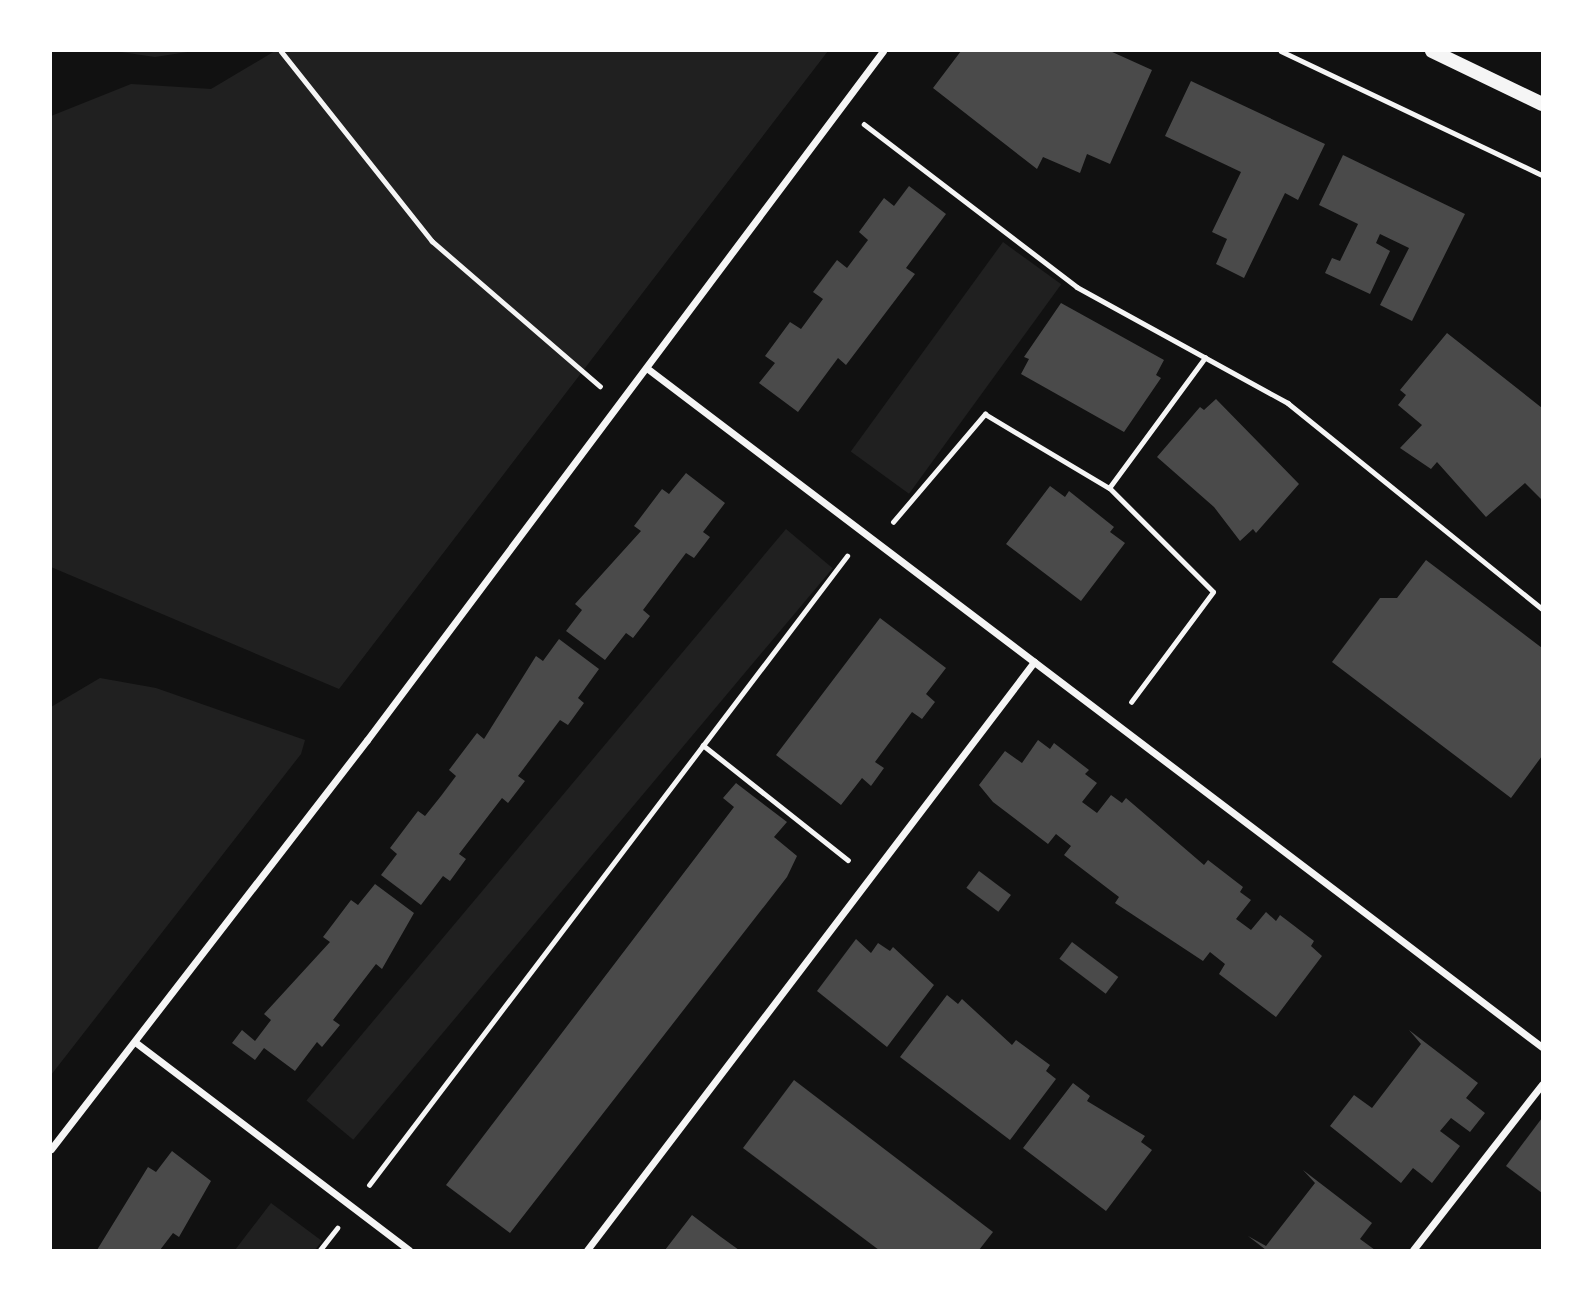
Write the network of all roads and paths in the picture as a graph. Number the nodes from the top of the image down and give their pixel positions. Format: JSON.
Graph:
{"nodes":[{"id":1,"x":281,"y":51,"type":"edge"},
{"id":2,"x":883,"y":51,"type":"edge"},
{"id":3,"x":1281,"y":51,"type":"edge"},
{"id":4,"x":1432,"y":51,"type":"edge"},
{"id":5,"x":1542,"y":104,"type":"edge"},
{"id":6,"x":842,"y":105,"type":"junction"},
{"id":7,"x":1542,"y":175,"type":"edge"},
{"id":8,"x":1205,"y":358,"type":"junction"},
{"id":9,"x":648,"y":369,"type":"junction"},
{"id":10,"x":622,"y":403,"type":"junction"},
{"id":11,"x":1109,"y":488,"type":"junction"},
{"id":12,"x":864,"y":533,"type":"junction"},
{"id":13,"x":876,"y":542,"type":"junction"},
{"id":14,"x":1542,"y":609,"type":"edge"},
{"id":15,"x":1034,"y":662,"type":"junction"},
{"id":16,"x":1115,"y":723,"type":"junction"},
{"id":17,"x":703,"y":745,"type":"junction"},
{"id":18,"x":870,"y":878,"type":"junction"},
{"id":19,"x":135,"y":1042,"type":"junction"},
{"id":20,"x":1542,"y":1047,"type":"edge"},
{"id":21,"x":1542,"y":1084,"type":"edge"},
{"id":22,"x":51,"y":1149,"type":"edge"},
{"id":23,"x":353,"y":1207,"type":"junction"},
{"id":24,"x":320,"y":1250,"type":"edge"},
{"id":25,"x":409,"y":1250,"type":"edge"},
{"id":26,"x":587,"y":1250,"type":"edge"},
{"id":27,"x":1413,"y":1250,"type":"edge"}],
"edges":[{"from":1,"to":10,"type":"path"},
{"from":2,"to":6,"type":"street"},
{"from":3,"to":7,"type":"path"},
{"from":4,"to":5,"type":"main road"},
{"from":6,"to":8,"type":"path"},
{"from":6,"to":9,"type":"street"},
{"from":8,"to":11,"type":"path"},
{"from":8,"to":14,"type":"path"},
{"from":9,"to":10,"type":"street"},
{"from":9,"to":12,"type":"street"},
{"from":10,"to":19,"type":"street"},
{"from":11,"to":13,"type":"path"},
{"from":11,"to":16,"type":"path"},
{"from":12,"to":13,"type":"street"},
{"from":12,"to":17,"type":"path"},
{"from":13,"to":15,"type":"street"},
{"from":15,"to":16,"type":"street"},
{"from":15,"to":18,"type":"street"},
{"from":16,"to":20,"type":"street"},
{"from":17,"to":18,"type":"path"},
{"from":17,"to":23,"type":"path"},
{"from":18,"to":26,"type":"street"},
{"from":19,"to":22,"type":"street"},
{"from":19,"to":23,"type":"street"},
{"from":21,"to":27,"type":"street"},
{"from":23,"to":24,"type":"path"},
{"from":23,"to":25,"type":"street"}]}
